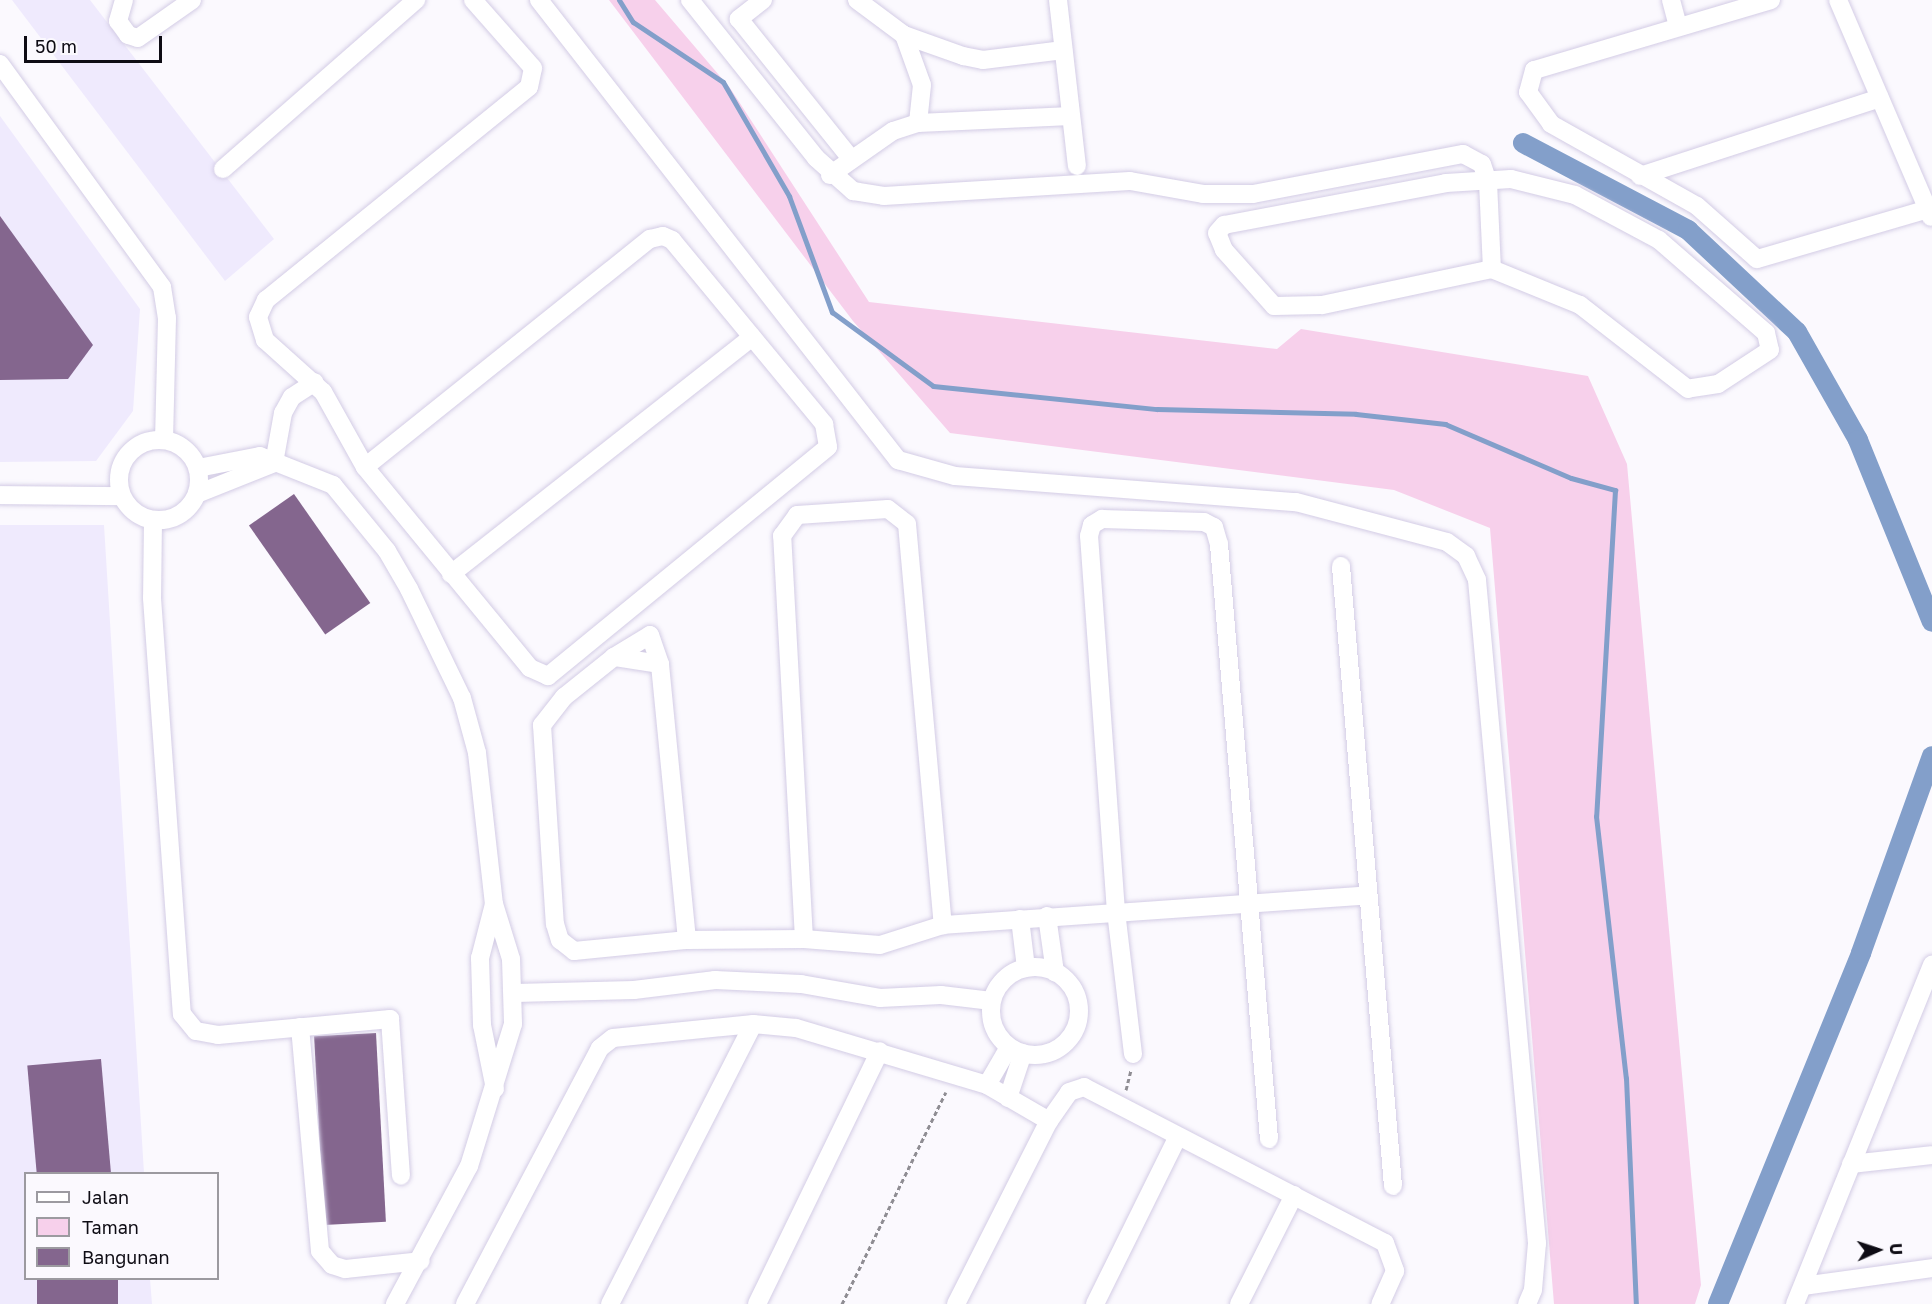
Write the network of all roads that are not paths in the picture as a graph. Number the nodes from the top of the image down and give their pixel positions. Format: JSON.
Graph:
{"nodes":[{"id":1,"x":124,"y":0,"type":"edge"},
{"id":2,"x":192,"y":0,"type":"edge"},
{"id":3,"x":416,"y":0,"type":"edge"},
{"id":4,"x":473,"y":0,"type":"edge"},
{"id":5,"x":539,"y":0,"type":"edge"},
{"id":6,"x":690,"y":0,"type":"edge"},
{"id":7,"x":763,"y":0,"type":"edge"},
{"id":8,"x":857,"y":0,"type":"edge"},
{"id":9,"x":1058,"y":0,"type":"edge"},
{"id":10,"x":1671,"y":0,"type":"edge"},
{"id":11,"x":1771,"y":0,"type":"edge"},
{"id":12,"x":1838,"y":0,"type":"edge"},
{"id":13,"x":1678,"y":27,"type":"junction"},
{"id":14,"x":904,"y":34,"type":"junction"},
{"id":15,"x":1063,"y":50,"type":"junction"},
{"id":16,"x":0,"y":64,"type":"edge"},
{"id":17,"x":1880,"y":98,"type":"junction"},
{"id":18,"x":1071,"y":116,"type":"junction"},
{"id":19,"x":918,"y":123,"type":"junction"},
{"id":20,"x":851,"y":159,"type":"junction"},
{"id":21,"x":1077,"y":166,"type":"dead end"},
{"id":22,"x":223,"y":169,"type":"dead end"},
{"id":23,"x":830,"y":175,"type":"junction"},
{"id":24,"x":1640,"y":176,"type":"junction"},
{"id":25,"x":1488,"y":182,"type":"junction"},
{"id":26,"x":1930,"y":213,"type":"edge"},
{"id":27,"x":1492,"y":269,"type":"junction"},
{"id":28,"x":752,"y":337,"type":"junction"},
{"id":29,"x":315,"y":382,"type":"junction"},
{"id":30,"x":164,"y":439,"type":"junction"},
{"id":31,"x":274,"y":463,"type":"junction"},
{"id":32,"x":365,"y":467,"type":"junction"},
{"id":33,"x":198,"y":468,"type":"junction"},
{"id":34,"x":197,"y":494,"type":"junction"},
{"id":35,"x":0,"y":495,"type":"edge"},
{"id":36,"x":122,"y":495,"type":"junction"},
{"id":37,"x":153,"y":520,"type":"junction"},
{"id":38,"x":1341,"y":566,"type":"dead end"},
{"id":39,"x":452,"y":574,"type":"junction"},
{"id":40,"x":614,"y":657,"type":"junction"},
{"id":41,"x":660,"y":664,"type":"junction"},
{"id":42,"x":1368,"y":895,"type":"junction"},
{"id":43,"x":1249,"y":901,"type":"junction"},
{"id":44,"x":494,"y":904,"type":"junction"},
{"id":45,"x":1116,"y":912,"type":"junction"},
{"id":46,"x":1047,"y":916,"type":"junction"},
{"id":47,"x":1020,"y":919,"type":"junction"},
{"id":48,"x":943,"y":925,"type":"junction"},
{"id":49,"x":804,"y":939,"type":"junction"},
{"id":50,"x":687,"y":940,"type":"junction"},
{"id":51,"x":1932,"y":965,"type":"edge"},
{"id":52,"x":1026,"y":968,"type":"junction"},
{"id":53,"x":1055,"y":972,"type":"junction"},
{"id":54,"x":515,"y":993,"type":"junction"},
{"id":55,"x":992,"y":1001,"type":"junction"},
{"id":56,"x":753,"y":1024,"type":"junction"},
{"id":57,"x":300,"y":1027,"type":"junction"},
{"id":58,"x":1016,"y":1050,"type":"junction"},
{"id":59,"x":880,"y":1051,"type":"junction"},
{"id":60,"x":1133,"y":1054,"type":"road end"},
{"id":61,"x":987,"y":1085,"type":"junction"},
{"id":62,"x":495,"y":1093,"type":"junction"},
{"id":63,"x":1008,"y":1098,"type":"junction"},
{"id":64,"x":1049,"y":1121,"type":"junction"},
{"id":65,"x":1177,"y":1138,"type":"junction"},
{"id":66,"x":1269,"y":1139,"type":"dead end"},
{"id":67,"x":1932,"y":1155,"type":"edge"},
{"id":68,"x":1851,"y":1164,"type":"junction"},
{"id":69,"x":401,"y":1176,"type":"dead end"},
{"id":70,"x":1393,"y":1186,"type":"dead end"},
{"id":71,"x":1294,"y":1195,"type":"junction"},
{"id":72,"x":421,"y":1261,"type":"junction"},
{"id":73,"x":1932,"y":1268,"type":"edge"},
{"id":74,"x":1803,"y":1286,"type":"junction"},
{"id":75,"x":395,"y":1304,"type":"edge"},
{"id":76,"x":465,"y":1304,"type":"edge"},
{"id":77,"x":610,"y":1304,"type":"edge"},
{"id":78,"x":757,"y":1304,"type":"edge"},
{"id":79,"x":956,"y":1304,"type":"edge"},
{"id":80,"x":1095,"y":1304,"type":"edge"},
{"id":81,"x":1239,"y":1304,"type":"edge"},
{"id":82,"x":1380,"y":1304,"type":"edge"},
{"id":83,"x":1527,"y":1304,"type":"edge"},
{"id":84,"x":1795,"y":1304,"type":"edge"}],
"edges":[{"from":1,"to":2,"type":"street"},
{"from":3,"to":22,"type":"street"},
{"from":4,"to":29,"type":"street"},
{"from":5,"to":83,"type":"street"},
{"from":6,"to":23,"type":"street"},
{"from":7,"to":20,"type":"street"},
{"from":8,"to":14,"type":"street"},
{"from":9,"to":15,"type":"street"},
{"from":10,"to":13,"type":"street"},
{"from":11,"to":13,"type":"street"},
{"from":12,"to":17,"type":"street"},
{"from":13,"to":24,"type":"street"},
{"from":14,"to":15,"type":"street"},
{"from":14,"to":19,"type":"street"},
{"from":15,"to":18,"type":"street"},
{"from":16,"to":30,"type":"street"},
{"from":17,"to":24,"type":"street"},
{"from":17,"to":26,"type":"street"},
{"from":18,"to":19,"type":"street"},
{"from":18,"to":21,"type":"street"},
{"from":19,"to":20,"type":"street"},
{"from":20,"to":23,"type":"street"},
{"from":23,"to":25,"type":"street"},
{"from":24,"to":26,"type":"street"},
{"from":25,"to":27,"type":"street"},
{"from":25,"to":27,"type":"street"},
{"from":25,"to":27,"type":"street"},
{"from":28,"to":32,"type":"street"},
{"from":28,"to":39,"type":"street"},
{"from":28,"to":39,"type":"street"},
{"from":29,"to":31,"type":"street"},
{"from":29,"to":32,"type":"street"},
{"from":30,"to":33,"type":"street"},
{"from":30,"to":36,"type":"street"},
{"from":31,"to":33,"type":"street"},
{"from":31,"to":34,"type":"street"},
{"from":31,"to":44,"type":"street"},
{"from":32,"to":39,"type":"street"},
{"from":33,"to":34,"type":"street"},
{"from":34,"to":37,"type":"street"},
{"from":35,"to":36,"type":"street"},
{"from":36,"to":37,"type":"street"},
{"from":37,"to":57,"type":"street"},
{"from":38,"to":42,"type":"street"},
{"from":40,"to":41,"type":"street"},
{"from":40,"to":41,"type":"street"},
{"from":40,"to":50,"type":"street"},
{"from":41,"to":50,"type":"street"},
{"from":42,"to":43,"type":"street"},
{"from":42,"to":70,"type":"street"},
{"from":43,"to":45,"type":"street"},
{"from":43,"to":45,"type":"street"},
{"from":43,"to":66,"type":"street"},
{"from":44,"to":54,"type":"street"},
{"from":44,"to":62,"type":"street"},
{"from":45,"to":46,"type":"street"},
{"from":45,"to":60,"type":"street"},
{"from":46,"to":47,"type":"street"},
{"from":46,"to":53,"type":"street"},
{"from":47,"to":48,"type":"street"},
{"from":47,"to":52,"type":"street"},
{"from":48,"to":49,"type":"street"},
{"from":48,"to":49,"type":"street"},
{"from":49,"to":50,"type":"street"},
{"from":51,"to":68,"type":"street"},
{"from":52,"to":53,"type":"street"},
{"from":52,"to":55,"type":"street"},
{"from":53,"to":58,"type":"street"},
{"from":54,"to":55,"type":"street"},
{"from":54,"to":62,"type":"street"},
{"from":55,"to":58,"type":"street"},
{"from":56,"to":59,"type":"street"},
{"from":56,"to":76,"type":"street"},
{"from":56,"to":77,"type":"street"},
{"from":57,"to":69,"type":"street"},
{"from":57,"to":72,"type":"street"},
{"from":58,"to":61,"type":"street"},
{"from":58,"to":63,"type":"street"},
{"from":59,"to":61,"type":"street"},
{"from":59,"to":78,"type":"street"},
{"from":61,"to":63,"type":"street"},
{"from":62,"to":72,"type":"street"},
{"from":63,"to":64,"type":"street"},
{"from":64,"to":65,"type":"street"},
{"from":64,"to":79,"type":"street"},
{"from":65,"to":71,"type":"street"},
{"from":65,"to":80,"type":"street"},
{"from":67,"to":68,"type":"street"},
{"from":68,"to":74,"type":"street"},
{"from":71,"to":81,"type":"street"},
{"from":71,"to":82,"type":"street"},
{"from":72,"to":75,"type":"street"},
{"from":73,"to":74,"type":"street"},
{"from":74,"to":84,"type":"street"}]}
